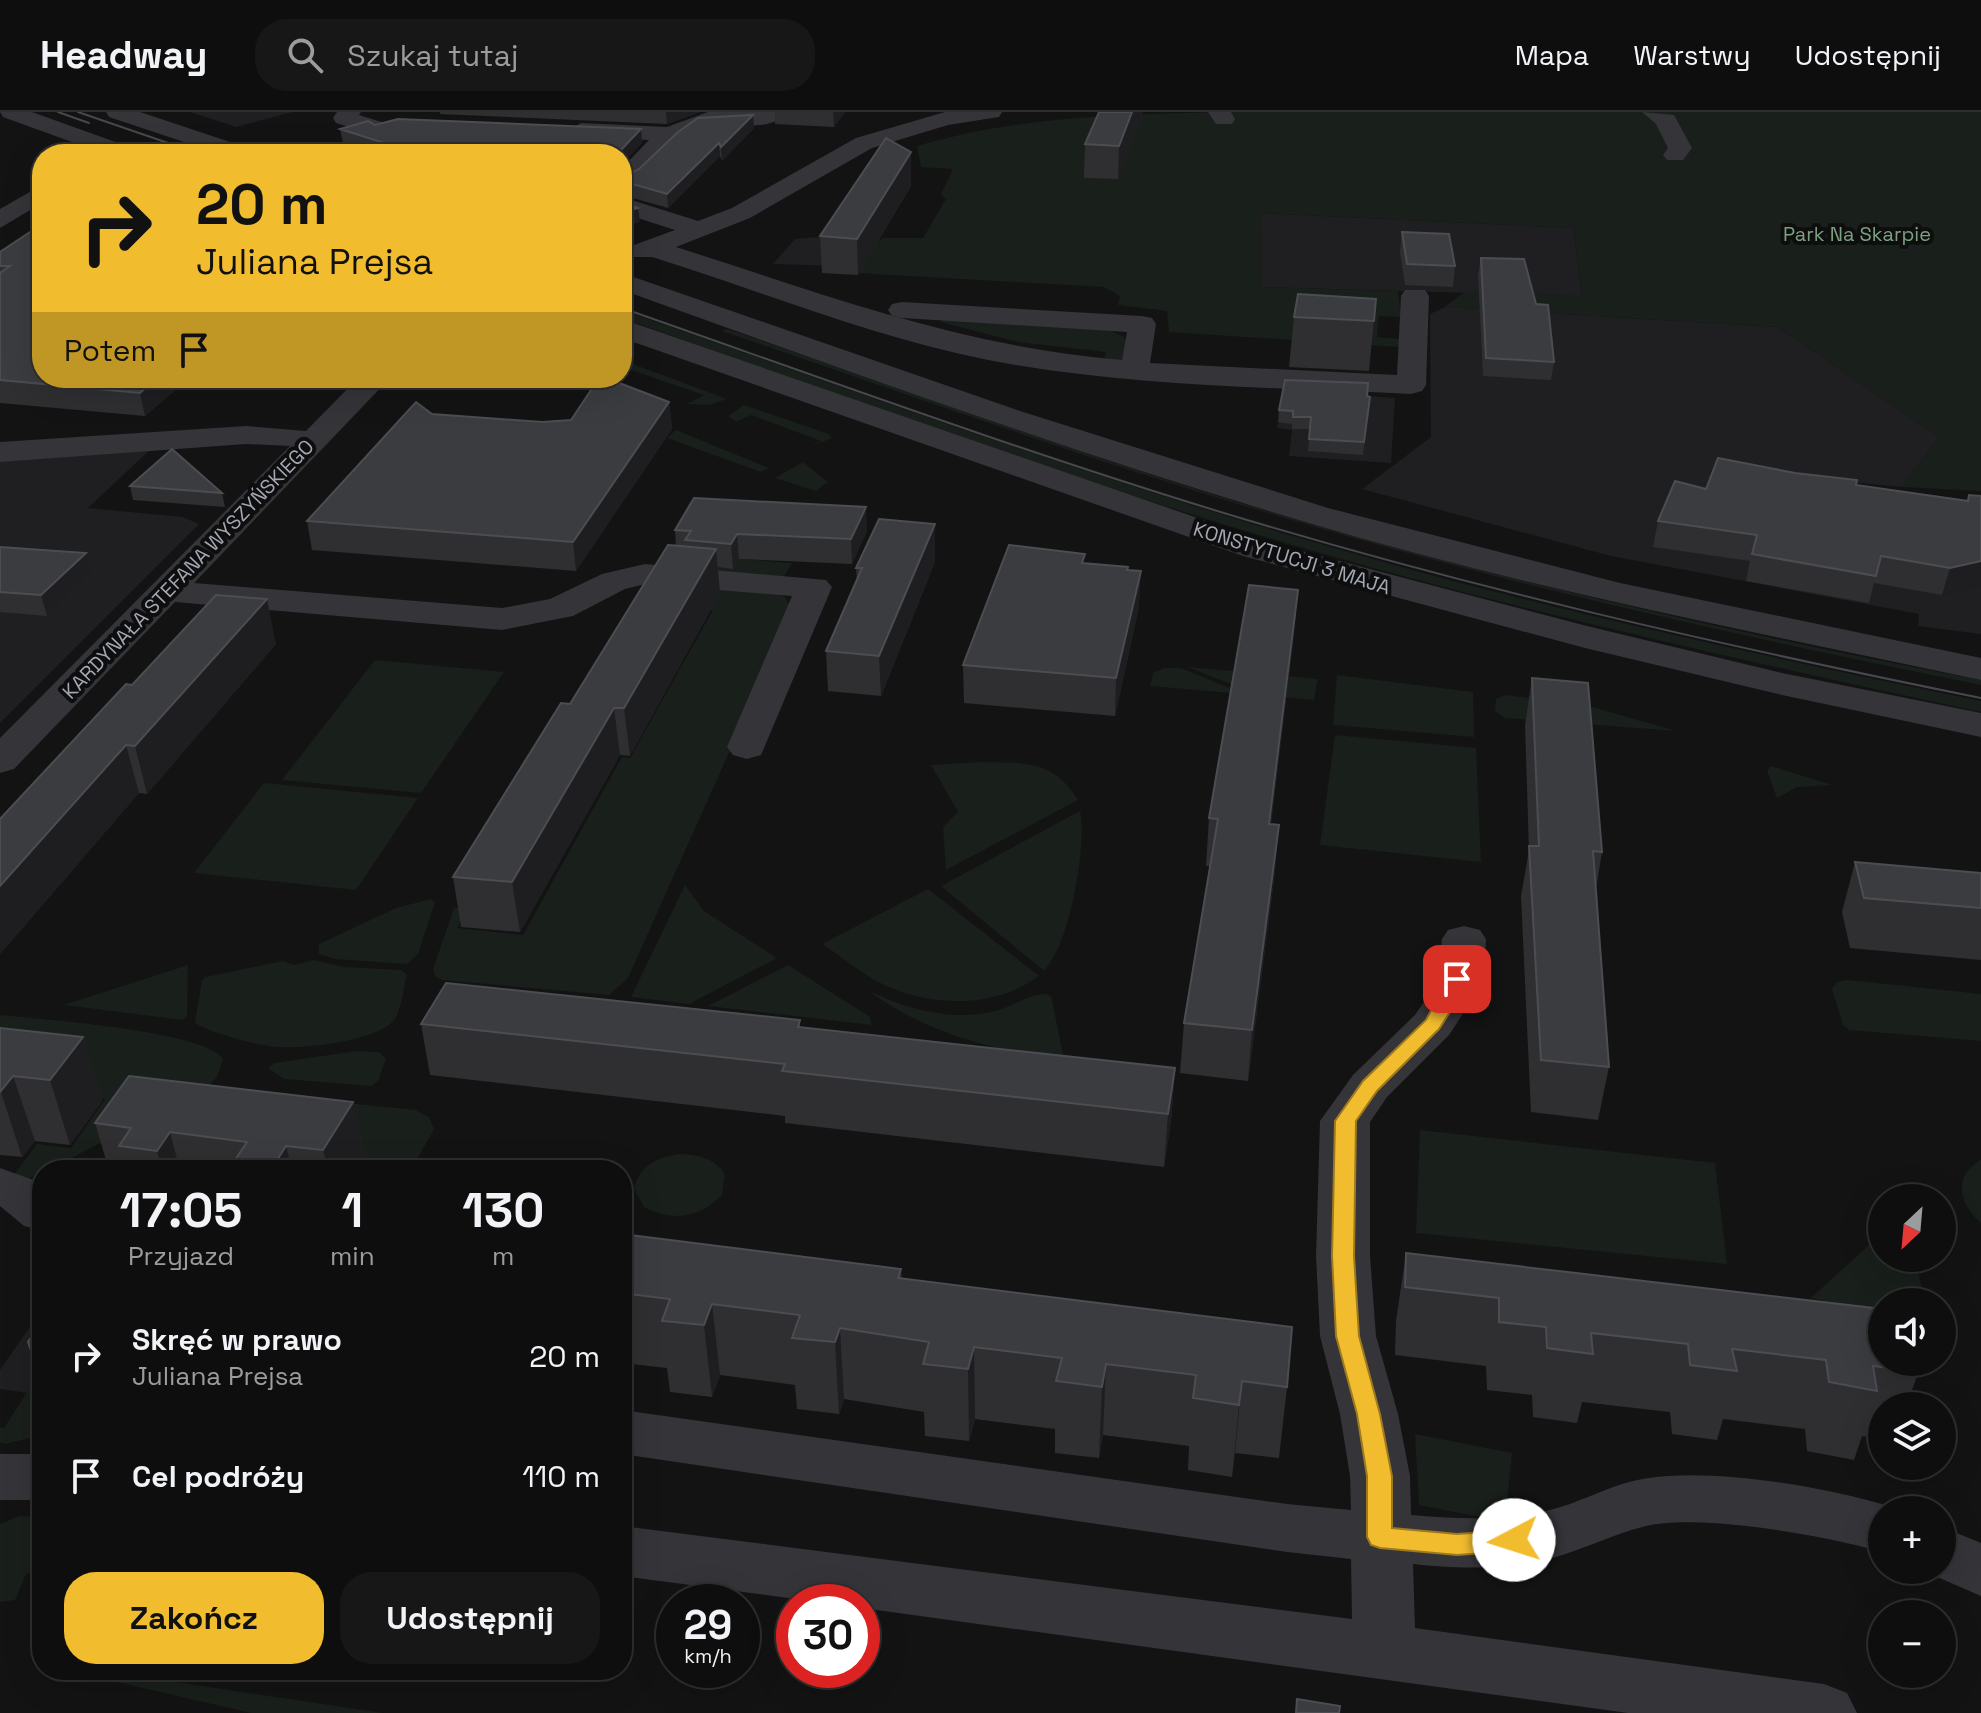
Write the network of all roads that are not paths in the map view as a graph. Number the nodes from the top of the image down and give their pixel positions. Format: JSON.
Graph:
{"nodes":[{"id":1,"x":11,"y":112,"type":"edge"},
{"id":2,"x":117,"y":112,"type":"edge"},
{"id":3,"x":776,"y":112,"type":"edge"},
{"id":4,"x":991,"y":112,"type":"edge"},
{"id":5,"x":1653,"y":112,"type":"edge"},
{"id":6,"x":348,"y":113,"type":"edge"},
{"id":7,"x":439,"y":123,"type":"edge"},
{"id":8,"x":376,"y":128,"type":"junction"},
{"id":9,"x":554,"y":128,"type":"edge"},
{"id":10,"x":670,"y":134,"type":"junction"},
{"id":11,"x":95,"y":144,"type":"edge"},
{"id":12,"x":213,"y":144,"type":"edge"},
{"id":13,"x":428,"y":144,"type":"edge"},
{"id":14,"x":1675,"y":155,"type":"dead end"},
{"id":15,"x":632,"y":173,"type":"edge"},
{"id":16,"x":32,"y":199,"type":"edge"},
{"id":17,"x":632,"y":208,"type":"edge"},
{"id":18,"x":0,"y":220,"type":"edge"},
{"id":19,"x":702,"y":230,"type":"junction"},
{"id":20,"x":652,"y":248,"type":"junction"},
{"id":21,"x":632,"y":255,"type":"edge"},
{"id":22,"x":632,"y":285,"type":"edge"},
{"id":23,"x":1415,"y":296,"type":"edge"},
{"id":24,"x":831,"y":305,"type":"junction"},
{"id":25,"x":632,"y":331,"type":"edge"},
{"id":26,"x":1135,"y":368,"type":"junction"},
{"id":27,"x":365,"y":388,"type":"edge"},
{"id":28,"x":294,"y":437,"type":"dead end"},
{"id":29,"x":0,"y":452,"type":"edge"},
{"id":30,"x":167,"y":591,"type":"junction"},
{"id":31,"x":1981,"y":669,"type":"edge"},
{"id":32,"x":1981,"y":725,"type":"edge"},
{"id":33,"x":747,"y":747,"type":"dead end"},
{"id":34,"x":0,"y":761,"type":"edge"},
{"id":35,"x":1464,"y":939,"type":"dead end"},
{"id":36,"x":0,"y":1186,"type":"edge"},
{"id":37,"x":32,"y":1204,"type":"edge"},
{"id":38,"x":632,"y":1433,"type":"edge"},
{"id":39,"x":0,"y":1477,"type":"edge"},
{"id":40,"x":32,"y":1477,"type":"edge"},
{"id":41,"x":1868,"y":1524,"type":"edge"},
{"id":42,"x":1380,"y":1537,"type":"junction"},
{"id":43,"x":632,"y":1552,"type":"edge"},
{"id":44,"x":1956,"y":1559,"type":"edge"},
{"id":45,"x":1981,"y":1571,"type":"edge"},
{"id":46,"x":1384,"y":1651,"type":"junction"},
{"id":47,"x":1824,"y":1713,"type":"edge"}],
"edges":[{"from":1,"to":11,"type":"street"},
{"from":2,"to":12,"type":"street"},
{"from":3,"to":10,"type":"street"},
{"from":4,"to":19,"type":"street"},
{"from":5,"to":14,"type":"street"},
{"from":6,"to":8,"type":"street"},
{"from":7,"to":8,"type":"street"},
{"from":8,"to":13,"type":"street"},
{"from":9,"to":10,"type":"street"},
{"from":10,"to":15,"type":"street"},
{"from":16,"to":18,"type":"street"},
{"from":17,"to":19,"type":"street"},
{"from":19,"to":20,"type":"street"},
{"from":20,"to":21,"type":"street"},
{"from":20,"to":24,"type":"street"},
{"from":22,"to":31,"type":"street"},
{"from":23,"to":26,"type":"street"},
{"from":24,"to":26,"type":"street"},
{"from":24,"to":26,"type":"street"},
{"from":25,"to":32,"type":"street","name":"KONSTYTUCJI 3 MAJA"},
{"from":27,"to":30,"type":"street","name":"KARDYNAŁA STEFANA WYSZYŃSKIEGO"},
{"from":28,"to":29,"type":"street"},
{"from":30,"to":33,"type":"street"},
{"from":30,"to":34,"type":"street","name":"KARDYNAŁA STEFANA WYSZYŃSKIEGO"},
{"from":35,"to":42,"type":"street"},
{"from":36,"to":37,"type":"street"},
{"from":38,"to":42,"type":"street"},
{"from":39,"to":40,"type":"street"},
{"from":41,"to":42,"type":"street"},
{"from":42,"to":46,"type":"street"},
{"from":43,"to":46,"type":"street"},
{"from":44,"to":45,"type":"street"},
{"from":46,"to":47,"type":"street"}]}
